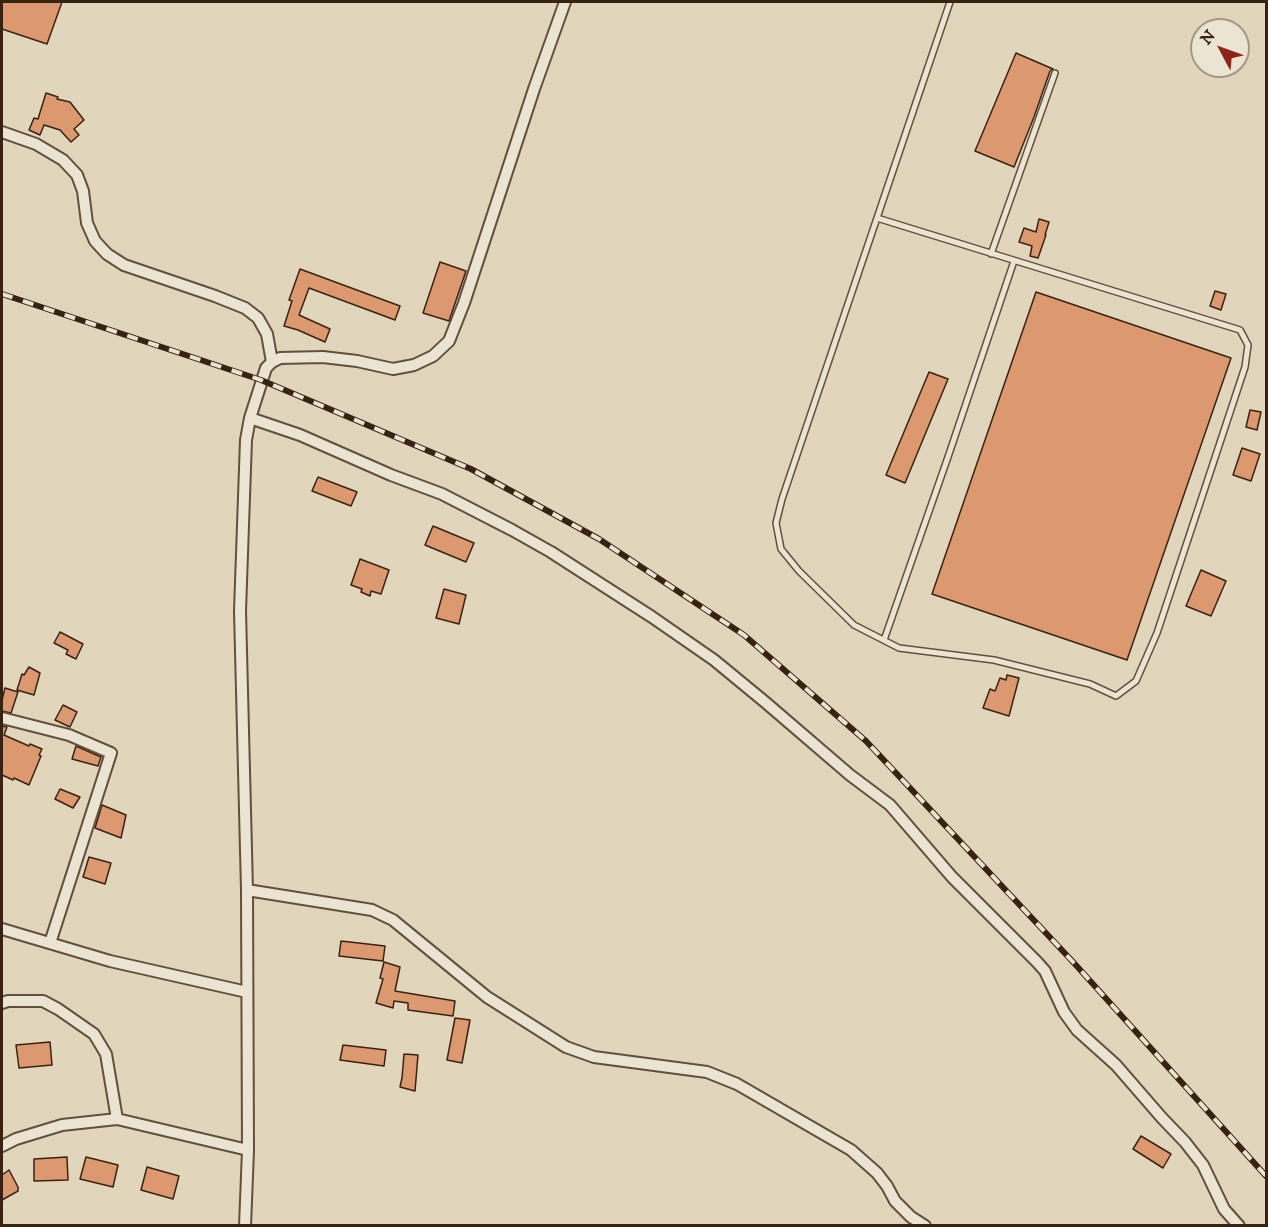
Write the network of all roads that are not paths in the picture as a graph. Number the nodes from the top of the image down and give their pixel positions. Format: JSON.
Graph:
{"nodes":[{"id":1,"x":565,"y":2,"type":"edge"},
{"id":2,"x":950,"y":2,"type":"edge"},
{"id":3,"x":1055,"y":73,"type":"dead end"},
{"id":4,"x":2,"y":132,"type":"edge"},
{"id":5,"x":877,"y":218,"type":"junction"},
{"id":6,"x":992,"y":254,"type":"junction"},
{"id":7,"x":1014,"y":261,"type":"junction"},
{"id":8,"x":272,"y":362,"type":"junction"},
{"id":9,"x":250,"y":418,"type":"junction"},
{"id":10,"x":884,"y":640,"type":"junction"},
{"id":11,"x":2,"y":718,"type":"edge"},
{"id":12,"x":247,"y":890,"type":"junction"},
{"id":13,"x":2,"y":929,"type":"edge"},
{"id":14,"x":50,"y":943,"type":"junction"},
{"id":15,"x":247,"y":992,"type":"junction"},
{"id":16,"x":2,"y":1003,"type":"edge"},
{"id":17,"x":117,"y":1119,"type":"junction"},
{"id":18,"x":2,"y":1146,"type":"edge"},
{"id":19,"x":248,"y":1150,"type":"junction"},
{"id":20,"x":245,"y":1226,"type":"edge"},
{"id":21,"x":925,"y":1226,"type":"edge"},
{"id":22,"x":1239,"y":1226,"type":"edge"}],
"edges":[{"from":1,"to":8,"type":"street"},
{"from":2,"to":5,"type":"lane"},
{"from":3,"to":6,"type":"lane"},
{"from":4,"to":8,"type":"street"},
{"from":5,"to":6,"type":"lane"},
{"from":5,"to":10,"type":"lane"},
{"from":6,"to":7,"type":"lane"},
{"from":7,"to":10,"type":"lane"},
{"from":7,"to":10,"type":"lane"},
{"from":8,"to":9,"type":"street"},
{"from":9,"to":12,"type":"street"},
{"from":9,"to":22,"type":"street"},
{"from":11,"to":14,"type":"street"},
{"from":12,"to":15,"type":"street"},
{"from":12,"to":21,"type":"street"},
{"from":13,"to":14,"type":"street"},
{"from":14,"to":15,"type":"street"},
{"from":15,"to":19,"type":"street"},
{"from":16,"to":17,"type":"street"},
{"from":17,"to":18,"type":"street"},
{"from":17,"to":19,"type":"street"},
{"from":19,"to":20,"type":"street"}]}
